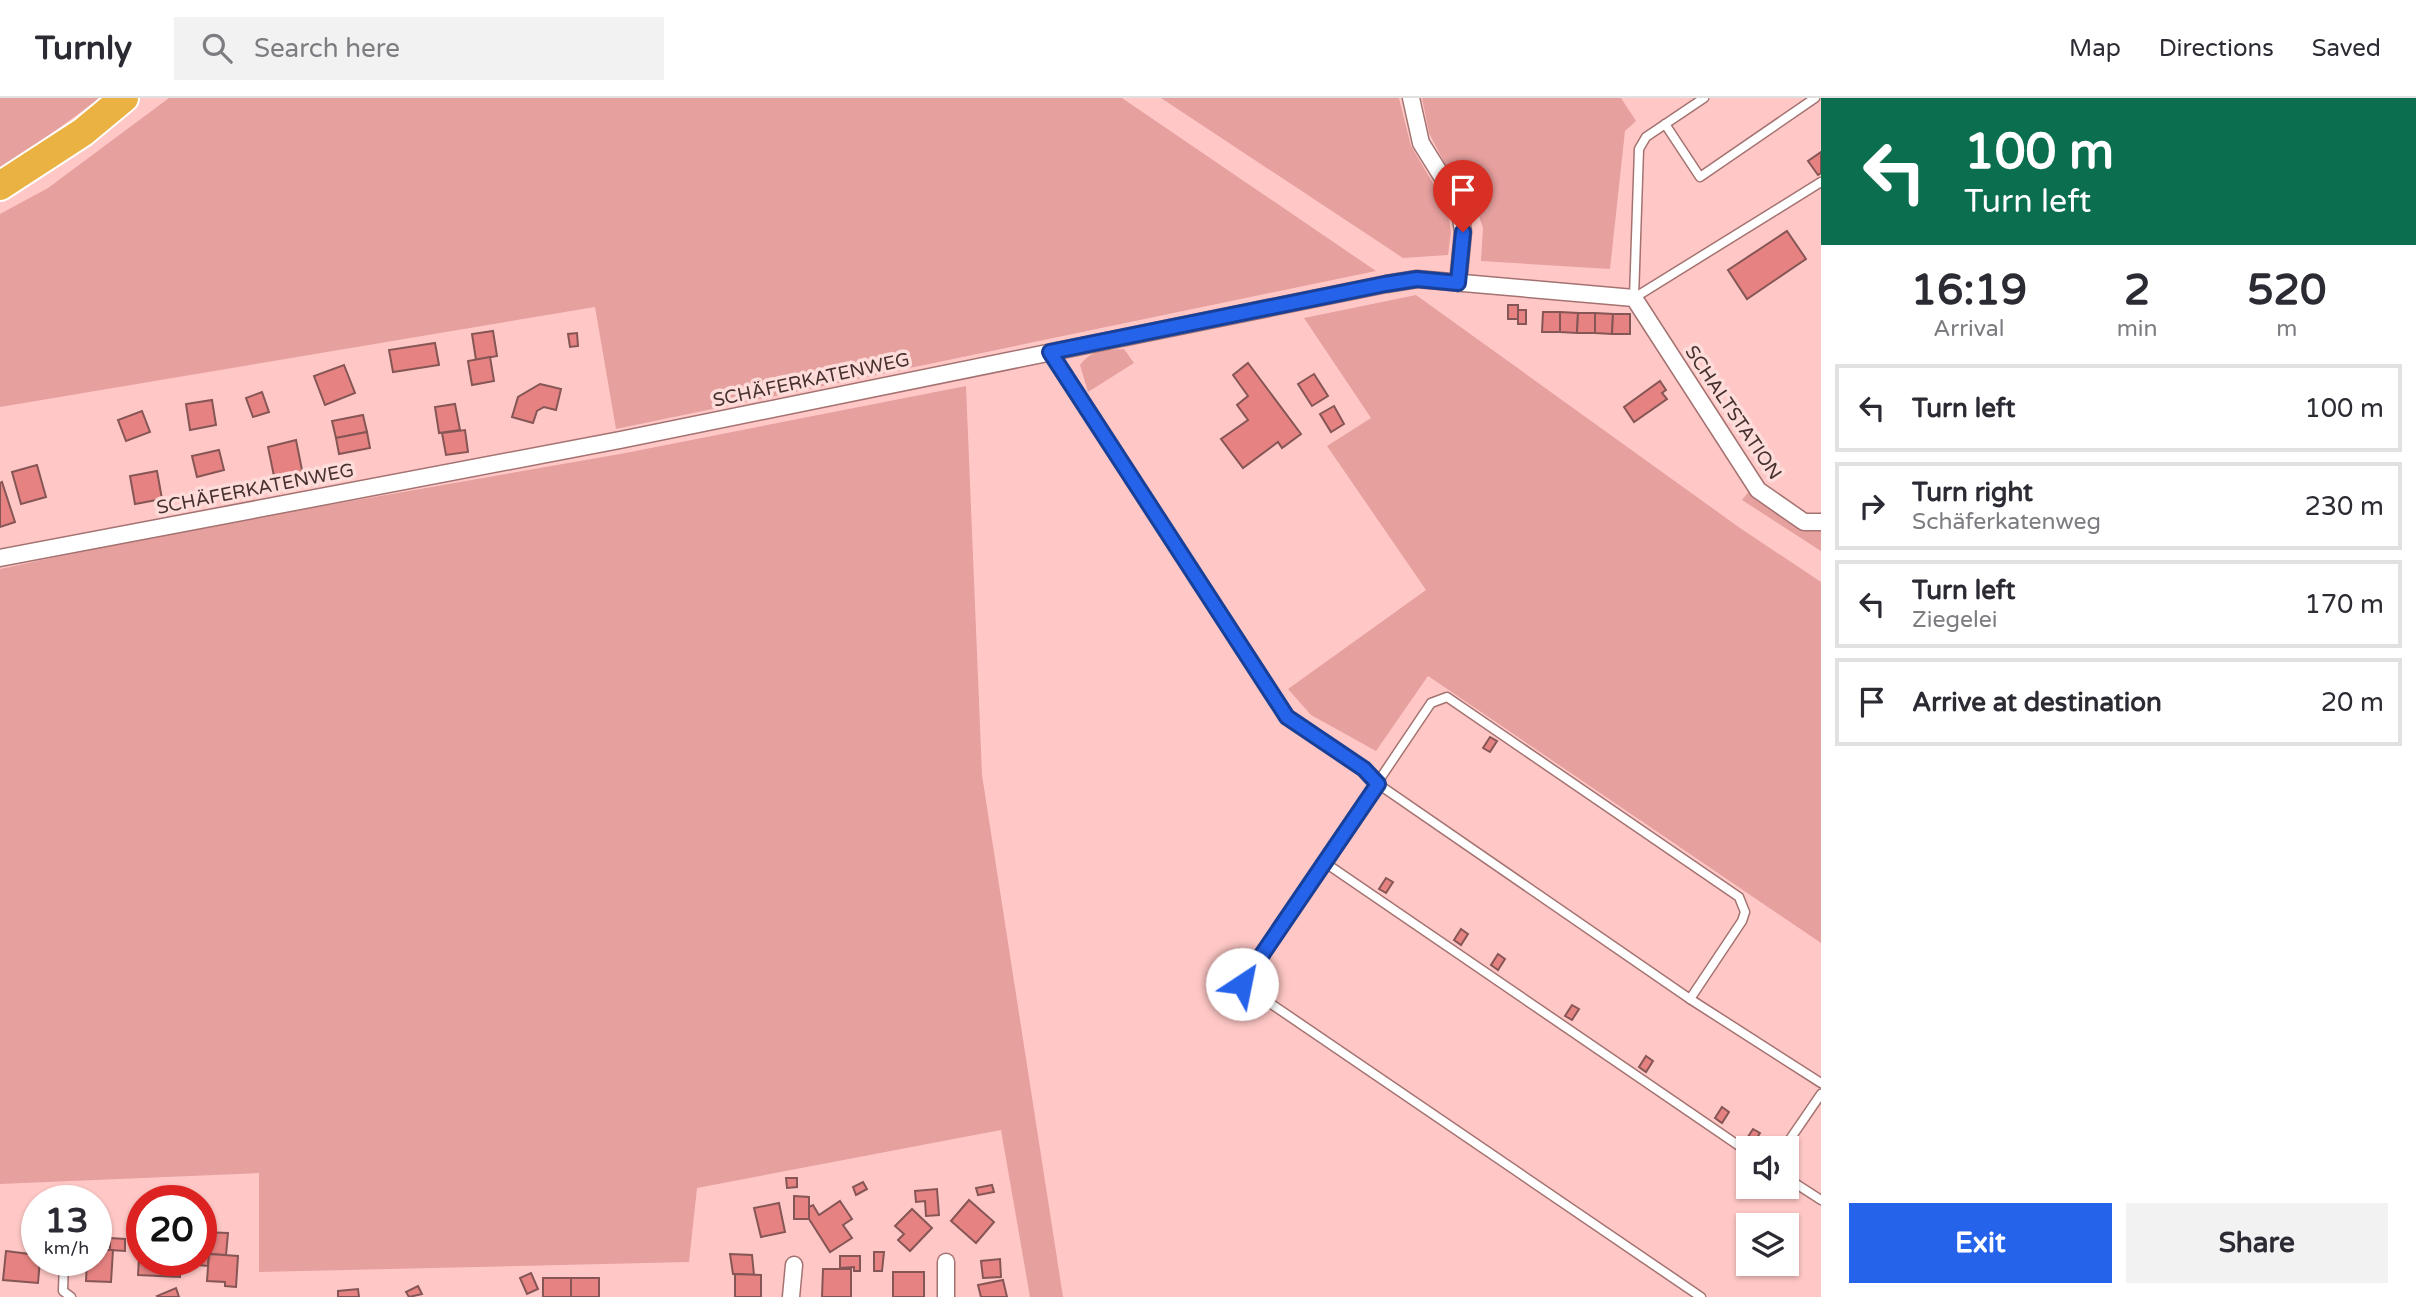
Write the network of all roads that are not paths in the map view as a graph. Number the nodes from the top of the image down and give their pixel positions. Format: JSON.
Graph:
{"nodes":[{"id":1,"x":1411,"y":98,"type":"edge"},
{"id":2,"x":1703,"y":98,"type":"edge"},
{"id":3,"x":1815,"y":98,"type":"edge"},
{"id":4,"x":116,"y":103,"type":"edge"},
{"id":5,"x":1665,"y":124,"type":"junction"},
{"id":6,"x":1821,"y":182,"type":"edge"},
{"id":7,"x":0,"y":186,"type":"edge"},
{"id":8,"x":1458,"y":283,"type":"junction"},
{"id":9,"x":1634,"y":298,"type":"junction"},
{"id":10,"x":1050,"y":352,"type":"junction"},
{"id":11,"x":1821,"y":522,"type":"edge"},
{"id":12,"x":0,"y":558,"type":"edge"},
{"id":13,"x":1378,"y":784,"type":"junction"},
{"id":14,"x":1324,"y":862,"type":"junction"},
{"id":15,"x":1690,"y":999,"type":"junction"},
{"id":16,"x":1821,"y":1083,"type":"edge"},
{"id":17,"x":1821,"y":1094,"type":"edge"},
{"id":18,"x":1792,"y":1136,"type":"edge"},
{"id":19,"x":1736,"y":1144,"type":"edge"},
{"id":20,"x":1799,"y":1186,"type":"edge"},
{"id":21,"x":1821,"y":1200,"type":"edge"},
{"id":22,"x":946,"y":1262,"type":"dead end"},
{"id":23,"x":794,"y":1265,"type":"dead end"},
{"id":24,"x":63,"y":1276,"type":"edge"},
{"id":25,"x":71,"y":1297,"type":"edge"},
{"id":26,"x":791,"y":1297,"type":"edge"},
{"id":27,"x":946,"y":1297,"type":"edge"},
{"id":28,"x":1701,"y":1297,"type":"edge"}],
"edges":[{"from":1,"to":8,"type":"street"},
{"from":2,"to":5,"type":"lane"},
{"from":3,"to":5,"type":"lane"},
{"from":4,"to":7,"type":"highway"},
{"from":5,"to":9,"type":"lane"},
{"from":6,"to":9,"type":"lane"},
{"from":8,"to":9,"type":"street","name":"SCHÄFERKATENWEG"},
{"from":8,"to":10,"type":"street","name":"SCHÄFERKATENWEG"},
{"from":9,"to":11,"type":"street","name":"SCHALTSTATION"},
{"from":10,"to":12,"type":"street","name":"SCHÄFERKATENWEG"},
{"from":10,"to":13,"type":"lane"},
{"from":13,"to":14,"type":"lane"},
{"from":13,"to":15,"type":"lane"},
{"from":13,"to":15,"type":"lane"},
{"from":14,"to":19,"type":"lane"},
{"from":14,"to":28,"type":"lane"},
{"from":15,"to":16,"type":"lane"},
{"from":17,"to":18,"type":"lane"},
{"from":20,"to":21,"type":"lane"},
{"from":22,"to":27,"type":"street"},
{"from":23,"to":26,"type":"street"},
{"from":24,"to":25,"type":"lane"}]}
